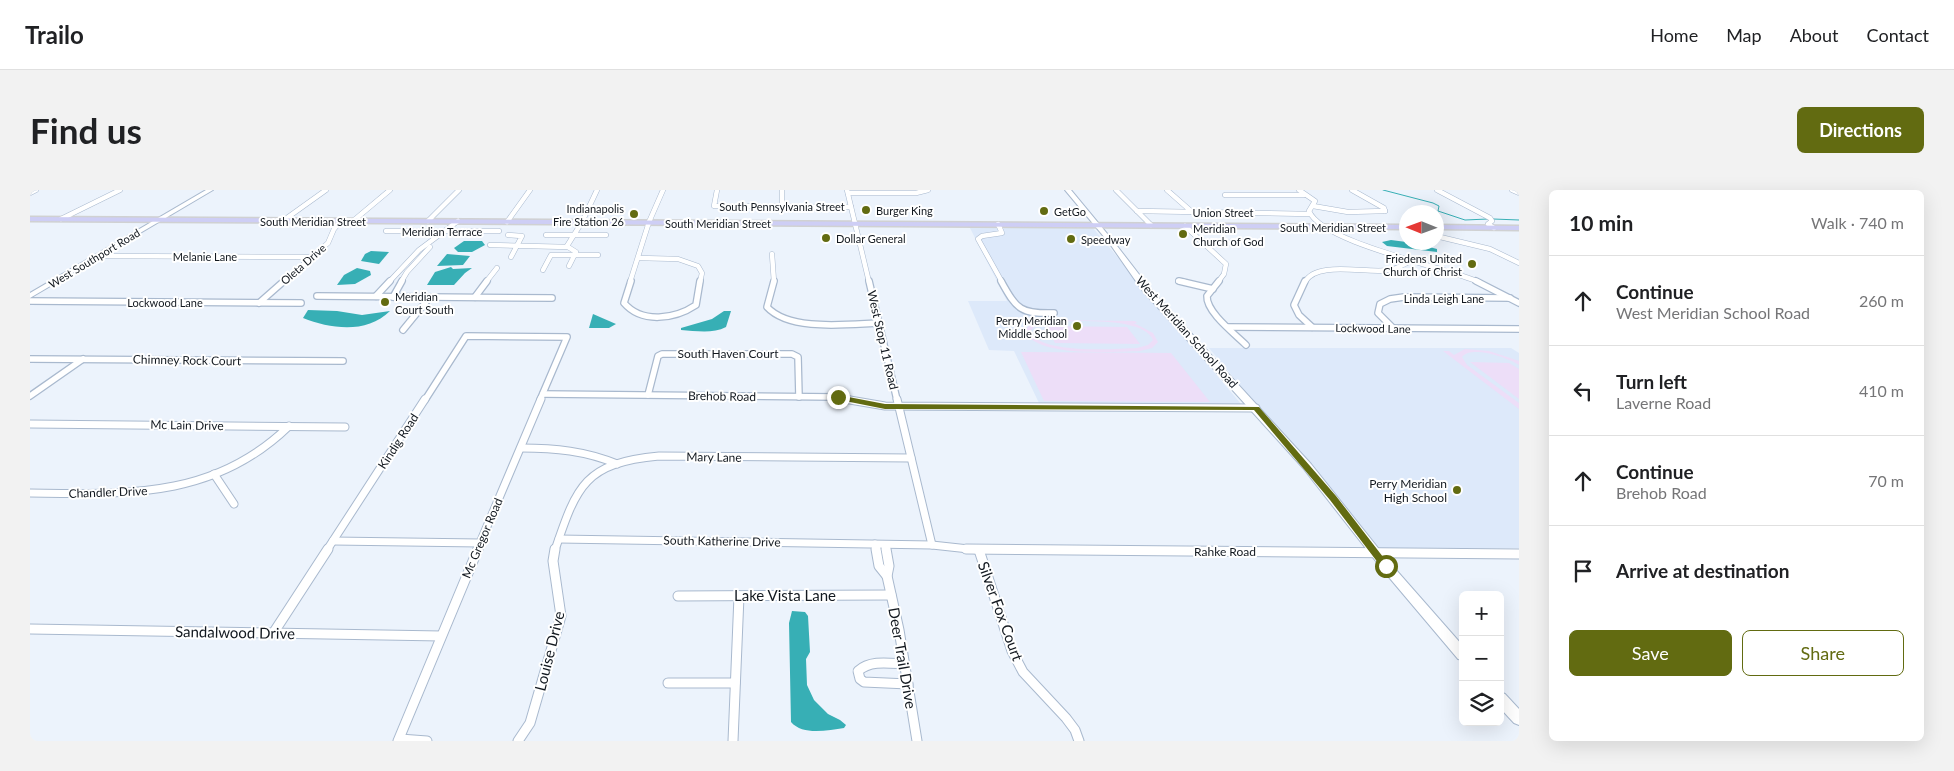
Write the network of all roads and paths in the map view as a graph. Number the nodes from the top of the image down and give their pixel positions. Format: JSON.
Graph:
{"nodes":[{"id":1,"x":36,"y":190,"type":"edge"},
{"id":2,"x":120,"y":190,"type":"edge"},
{"id":3,"x":210,"y":190,"type":"edge"},
{"id":4,"x":326,"y":190,"type":"edge"},
{"id":5,"x":390,"y":190,"type":"edge"},
{"id":6,"x":459,"y":190,"type":"edge"},
{"id":7,"x":530,"y":190,"type":"edge"},
{"id":8,"x":597,"y":190,"type":"edge"},
{"id":9,"x":662,"y":190,"type":"edge"},
{"id":10,"x":717,"y":190,"type":"edge"},
{"id":11,"x":782,"y":190,"type":"edge"},
{"id":12,"x":1068,"y":190,"type":"edge"},
{"id":13,"x":1116,"y":190,"type":"edge"},
{"id":14,"x":1167,"y":190,"type":"edge"},
{"id":15,"x":1299,"y":190,"type":"edge"},
{"id":16,"x":1352,"y":190,"type":"edge"},
{"id":17,"x":1437,"y":190,"type":"edge"},
{"id":18,"x":1512,"y":190,"type":"edge"},
{"id":19,"x":847,"y":191,"type":"edge"},
{"id":20,"x":878,"y":191,"type":"edge"},
{"id":21,"x":927,"y":191,"type":"edge"},
{"id":22,"x":30,"y":193,"type":"edge"},
{"id":23,"x":1519,"y":193,"type":"edge"},
{"id":24,"x":1225,"y":195,"type":"dead end"},
{"id":25,"x":1306,"y":195,"type":"junction"},
{"id":26,"x":782,"y":206,"type":"junction"},
{"id":27,"x":1313,"y":206,"type":"junction"},
{"id":28,"x":851,"y":207,"type":"junction"},
{"id":29,"x":1137,"y":212,"type":"junction"},
{"id":30,"x":1192,"y":212,"type":"junction"},
{"id":31,"x":1309,"y":214,"type":"junction"},
{"id":32,"x":30,"y":219,"type":"edge"},
{"id":33,"x":61,"y":219,"type":"junction"},
{"id":34,"x":159,"y":220,"type":"junction"},
{"id":35,"x":284,"y":220,"type":"junction"},
{"id":36,"x":340,"y":221,"type":"junction"},
{"id":37,"x":353,"y":221,"type":"junction"},
{"id":38,"x":428,"y":221,"type":"junction"},
{"id":39,"x":462,"y":221,"type":"junction"},
{"id":40,"x":507,"y":222,"type":"junction"},
{"id":41,"x":582,"y":222,"type":"junction"},
{"id":42,"x":648,"y":222,"type":"junction"},
{"id":43,"x":855,"y":224,"type":"junction"},
{"id":44,"x":998,"y":224,"type":"junction"},
{"id":45,"x":1096,"y":225,"type":"junction"},
{"id":46,"x":1151,"y":225,"type":"junction"},
{"id":47,"x":1185,"y":226,"type":"junction"},
{"id":48,"x":1325,"y":227,"type":"junction"},
{"id":49,"x":1399,"y":227,"type":"edge"},
{"id":50,"x":1444,"y":227,"type":"edge"},
{"id":51,"x":1494,"y":228,"type":"junction"},
{"id":52,"x":1519,"y":228,"type":"edge"},
{"id":53,"x":386,"y":231,"type":"dead end"},
{"id":54,"x":445,"y":231,"type":"junction"},
{"id":55,"x":453,"y":231,"type":"junction"},
{"id":56,"x":499,"y":231,"type":"dead end"},
{"id":57,"x":508,"y":235,"type":"dead end"},
{"id":58,"x":546,"y":235,"type":"dead end"},
{"id":59,"x":574,"y":235,"type":"junction"},
{"id":60,"x":606,"y":235,"type":"dead end"},
{"id":61,"x":1444,"y":238,"type":"edge"},
{"id":62,"x":1203,"y":241,"type":"junction"},
{"id":63,"x":1236,"y":243,"type":"dead end"},
{"id":64,"x":490,"y":245,"type":"dead end"},
{"id":65,"x":517,"y":245,"type":"junction"},
{"id":66,"x":567,"y":246,"type":"junction"},
{"id":67,"x":772,"y":254,"type":"dead end"},
{"id":68,"x":575,"y":255,"type":"junction"},
{"id":69,"x":598,"y":255,"type":"dead end"},
{"id":70,"x":98,"y":256,"type":"junction"},
{"id":71,"x":312,"y":257,"type":"junction"},
{"id":72,"x":511,"y":257,"type":"dead end"},
{"id":73,"x":639,"y":258,"type":"junction"},
{"id":74,"x":1411,"y":260,"type":"junction"},
{"id":75,"x":1519,"y":263,"type":"edge"},
{"id":76,"x":570,"y":266,"type":"dead end"},
{"id":77,"x":497,"y":268,"type":"dead end"},
{"id":78,"x":543,"y":270,"type":"dead end"},
{"id":79,"x":1178,"y":281,"type":"dead end"},
{"id":80,"x":1213,"y":289,"type":"junction"},
{"id":81,"x":30,"y":296,"type":"edge"},
{"id":82,"x":317,"y":296,"type":"dead end"},
{"id":83,"x":376,"y":296,"type":"junction"},
{"id":84,"x":393,"y":296,"type":"junction"},
{"id":85,"x":430,"y":297,"type":"junction"},
{"id":86,"x":475,"y":297,"type":"junction"},
{"id":87,"x":552,"y":298,"type":"dead end"},
{"id":88,"x":1510,"y":298,"type":"junction"},
{"id":89,"x":30,"y":301,"type":"edge"},
{"id":90,"x":259,"y":303,"type":"junction"},
{"id":91,"x":300,"y":303,"type":"dead end"},
{"id":92,"x":1519,"y":303,"type":"edge"},
{"id":93,"x":1054,"y":313,"type":"dead end"},
{"id":94,"x":880,"y":323,"type":"junction"},
{"id":95,"x":1228,"y":327,"type":"junction"},
{"id":96,"x":1312,"y":328,"type":"junction"},
{"id":97,"x":1393,"y":328,"type":"junction"},
{"id":98,"x":1519,"y":329,"type":"edge"},
{"id":99,"x":404,"y":330,"type":"dead end"},
{"id":100,"x":567,"y":336,"type":"joint"},
{"id":101,"x":1246,"y":345,"type":"dead end"},
{"id":102,"x":30,"y":359,"type":"edge"},
{"id":103,"x":83,"y":359,"type":"junction"},
{"id":104,"x":343,"y":362,"type":"dead end"},
{"id":105,"x":544,"y":394,"type":"junction"},
{"id":106,"x":30,"y":396,"type":"edge"},
{"id":107,"x":648,"y":396,"type":"junction"},
{"id":108,"x":799,"y":397,"type":"junction"},
{"id":109,"x":899,"y":406,"type":"junction"},
{"id":110,"x":1256,"y":408,"type":"junction"},
{"id":111,"x":30,"y":424,"type":"edge"},
{"id":112,"x":290,"y":426,"type":"junction"},
{"id":113,"x":345,"y":427,"type":"dead end"},
{"id":114,"x":521,"y":448,"type":"junction"},
{"id":115,"x":911,"y":458,"type":"junction"},
{"id":116,"x":617,"y":464,"type":"junction"},
{"id":117,"x":214,"y":474,"type":"junction"},
{"id":118,"x":30,"y":493,"type":"edge"},
{"id":119,"x":234,"y":504,"type":"dead end"},
{"id":120,"x":559,"y":539,"type":"junction"},
{"id":121,"x":333,"y":541,"type":"junction"},
{"id":122,"x":480,"y":542,"type":"junction"},
{"id":123,"x":875,"y":544,"type":"junction"},
{"id":124,"x":932,"y":544,"type":"junction"},
{"id":125,"x":886,"y":545,"type":"junction"},
{"id":126,"x":979,"y":550,"type":"junction"},
{"id":127,"x":1375,"y":552,"type":"junction"},
{"id":128,"x":1519,"y":554,"type":"edge"},
{"id":129,"x":887,"y":576,"type":"junction"},
{"id":130,"x":891,"y":595,"type":"junction"},
{"id":131,"x":678,"y":596,"type":"dead end"},
{"id":132,"x":739,"y":596,"type":"junction"},
{"id":133,"x":30,"y":629,"type":"edge"},
{"id":134,"x":274,"y":632,"type":"junction"},
{"id":135,"x":440,"y":636,"type":"junction"},
{"id":136,"x":1459,"y":650,"type":"edge"},
{"id":137,"x":904,"y":664,"type":"junction"},
{"id":138,"x":668,"y":683,"type":"dead end"},
{"id":139,"x":736,"y":683,"type":"junction"},
{"id":140,"x":908,"y":684,"type":"junction"},
{"id":141,"x":1504,"y":702,"type":"edge"},
{"id":142,"x":1519,"y":719,"type":"edge"},
{"id":143,"x":399,"y":740,"type":"edge"},
{"id":144,"x":427,"y":741,"type":"edge"},
{"id":145,"x":518,"y":741,"type":"edge"},
{"id":146,"x":733,"y":741,"type":"edge"},
{"id":147,"x":917,"y":741,"type":"edge"},
{"id":148,"x":1079,"y":741,"type":"edge"}],
"edges":[{"from":1,"to":22,"type":"street"},
{"from":2,"to":33,"type":"street"},
{"from":3,"to":34,"type":"main road","name":"West Southport Road"},
{"from":4,"to":35,"type":"street"},
{"from":5,"to":37,"type":"street"},
{"from":6,"to":38,"type":"street"},
{"from":7,"to":40,"type":"street"},
{"from":8,"to":41,"type":"street"},
{"from":9,"to":42,"type":"street"},
{"from":10,"to":26,"type":"street","name":"South Pennsylvania Street"},
{"from":11,"to":26,"type":"street"},
{"from":12,"to":45,"type":"main road","name":"West Meridian School Road"},
{"from":13,"to":29,"type":"street"},
{"from":14,"to":30,"type":"street"},
{"from":15,"to":25,"type":"street"},
{"from":16,"to":27,"type":"street"},
{"from":17,"to":51,"type":"street"},
{"from":18,"to":23,"type":"street"},
{"from":19,"to":20,"type":"street"},
{"from":19,"to":28,"type":"street","name":"West Stop 11 Road"},
{"from":20,"to":21,"type":"street"},
{"from":24,"to":25,"type":"street"},
{"from":25,"to":27,"type":"street"},
{"from":26,"to":28,"type":"street","name":"South Pennsylvania Street"},
{"from":27,"to":31,"type":"street"},
{"from":28,"to":43,"type":"street","name":"West Stop 11 Road"},
{"from":29,"to":30,"type":"street","name":"Union Street"},
{"from":29,"to":46,"type":"street"},
{"from":30,"to":31,"type":"street","name":"Union Street"},
{"from":31,"to":48,"type":"street"},
{"from":32,"to":33,"type":"main road","name":"South Meridian Street"},
{"from":33,"to":34,"type":"main road","name":"South Meridian Street"},
{"from":34,"to":35,"type":"main road","name":"South Meridian Street"},
{"from":34,"to":70,"type":"main road","name":"West Southport Road"},
{"from":35,"to":36,"type":"main road","name":"South Meridian Street"},
{"from":36,"to":37,"type":"main road","name":"South Meridian Street"},
{"from":36,"to":71,"type":"street","name":"Oleta Drive"},
{"from":37,"to":38,"type":"main road","name":"South Meridian Street"},
{"from":38,"to":39,"type":"main road","name":"South Meridian Street"},
{"from":39,"to":40,"type":"main road","name":"South Meridian Street"},
{"from":39,"to":54,"type":"street"},
{"from":39,"to":55,"type":"street"},
{"from":40,"to":41,"type":"main road","name":"South Meridian Street"},
{"from":41,"to":42,"type":"main road","name":"South Meridian Street"},
{"from":41,"to":59,"type":"street"},
{"from":42,"to":43,"type":"main road","name":"South Meridian Street"},
{"from":42,"to":73,"type":"street"},
{"from":43,"to":44,"type":"main road","name":"South Meridian Street"},
{"from":43,"to":94,"type":"street","name":"West Stop 11 Road"},
{"from":44,"to":45,"type":"main road","name":"South Meridian Street"},
{"from":44,"to":93,"type":"street"},
{"from":45,"to":46,"type":"main road","name":"South Meridian Street"},
{"from":45,"to":110,"type":"main road","name":"West Meridian School Road"},
{"from":46,"to":47,"type":"main road","name":"South Meridian Street"},
{"from":47,"to":48,"type":"main road","name":"South Meridian Street"},
{"from":47,"to":62,"type":"street"},
{"from":48,"to":49,"type":"main road","name":"South Meridian Street"},
{"from":48,"to":74,"type":"street"},
{"from":50,"to":51,"type":"main road"},
{"from":51,"to":52,"type":"main road"},
{"from":53,"to":54,"type":"street","name":"Meridian Terrace"},
{"from":54,"to":55,"type":"street","name":"Meridian Terrace"},
{"from":54,"to":83,"type":"street"},
{"from":55,"to":56,"type":"street","name":"Meridian Terrace"},
{"from":55,"to":84,"type":"street"},
{"from":57,"to":65,"type":"street"},
{"from":58,"to":59,"type":"street"},
{"from":59,"to":60,"type":"street"},
{"from":59,"to":66,"type":"street"},
{"from":61,"to":75,"type":"street"},
{"from":62,"to":63,"type":"street"},
{"from":62,"to":80,"type":"street"},
{"from":64,"to":65,"type":"street"},
{"from":65,"to":66,"type":"street"},
{"from":65,"to":72,"type":"street"},
{"from":66,"to":68,"type":"street"},
{"from":67,"to":94,"type":"street"},
{"from":68,"to":69,"type":"street"},
{"from":68,"to":76,"type":"street"},
{"from":68,"to":78,"type":"street"},
{"from":70,"to":71,"type":"street","name":"Melanie Lane"},
{"from":70,"to":81,"type":"main road","name":"West Southport Road"},
{"from":71,"to":90,"type":"street","name":"Oleta Drive"},
{"from":73,"to":73,"type":"street"},
{"from":74,"to":88,"type":"street"},
{"from":74,"to":96,"type":"street"},
{"from":77,"to":86,"type":"street"},
{"from":79,"to":80,"type":"street"},
{"from":80,"to":95,"type":"street"},
{"from":82,"to":83,"type":"street"},
{"from":83,"to":84,"type":"street"},
{"from":84,"to":85,"type":"street"},
{"from":85,"to":86,"type":"street"},
{"from":85,"to":99,"type":"street"},
{"from":86,"to":87,"type":"street"},
{"from":88,"to":92,"type":"street"},
{"from":88,"to":97,"type":"street","name":"Linda Leigh Lane"},
{"from":89,"to":90,"type":"street","name":"Lockwood Lane"},
{"from":90,"to":91,"type":"street","name":"Lockwood Lane"},
{"from":94,"to":109,"type":"street","name":"West Stop 11 Road"},
{"from":95,"to":96,"type":"street","name":"Lockwood Lane"},
{"from":95,"to":101,"type":"street"},
{"from":96,"to":97,"type":"street","name":"Lockwood Lane"},
{"from":97,"to":98,"type":"street","name":"Lockwood Lane"},
{"from":100,"to":105,"type":"street","name":"Mc Gregor Road"},
{"from":100,"to":121,"type":"street","name":"Kindig Road"},
{"from":102,"to":103,"type":"street","name":"Chimney Rock Court"},
{"from":103,"to":104,"type":"street","name":"Chimney Rock Court"},
{"from":103,"to":106,"type":"street"},
{"from":105,"to":107,"type":"street","name":"Brehob Road"},
{"from":105,"to":114,"type":"street","name":"Mc Gregor Road"},
{"from":107,"to":108,"type":"street","name":"Brehob Road"},
{"from":107,"to":108,"type":"street","name":"South Haven Court"},
{"from":108,"to":109,"type":"street","name":"Brehob Road"},
{"from":109,"to":110,"type":"street","name":"Brehob Road"},
{"from":109,"to":115,"type":"street","name":"West Stop 11 Road"},
{"from":110,"to":127,"type":"main road","name":"West Meridian School Road"},
{"from":111,"to":112,"type":"street","name":"Mc Lain Drive"},
{"from":112,"to":113,"type":"street","name":"Mc Lain Drive"},
{"from":112,"to":117,"type":"street","name":"Chandler Drive"},
{"from":114,"to":116,"type":"street"},
{"from":114,"to":122,"type":"street","name":"Mc Gregor Road"},
{"from":115,"to":116,"type":"street","name":"Mary Lane"},
{"from":115,"to":124,"type":"street","name":"West Stop 11 Road"},
{"from":116,"to":120,"type":"street","name":"Louise Drive"},
{"from":117,"to":118,"type":"street","name":"Chandler Drive"},
{"from":117,"to":119,"type":"street"},
{"from":120,"to":123,"type":"street","name":"South Katherine Drive"},
{"from":120,"to":145,"type":"street","name":"Louise Drive"},
{"from":121,"to":122,"type":"street"},
{"from":121,"to":134,"type":"street","name":"Kindig Road"},
{"from":122,"to":135,"type":"street","name":"Mc Gregor Road"},
{"from":123,"to":125,"type":"street","name":"South Katherine Drive"},
{"from":123,"to":129,"type":"street"},
{"from":124,"to":125,"type":"street","name":"South Katherine Drive"},
{"from":124,"to":126,"type":"street","name":"Rahke Road"},
{"from":125,"to":129,"type":"street"},
{"from":126,"to":127,"type":"street","name":"Rahke Road"},
{"from":126,"to":148,"type":"street","name":"Silver Fox Court"},
{"from":127,"to":128,"type":"street","name":"Rahke Road"},
{"from":127,"to":136,"type":"main road"},
{"from":129,"to":130,"type":"street","name":"Deer Trail Drive"},
{"from":130,"to":132,"type":"street","name":"Lake Vista Lane"},
{"from":130,"to":137,"type":"street","name":"Deer Trail Drive"},
{"from":131,"to":132,"type":"street","name":"Lake Vista Lane"},
{"from":132,"to":139,"type":"street"},
{"from":133,"to":134,"type":"street","name":"Sandalwood Drive"},
{"from":134,"to":135,"type":"street","name":"Sandalwood Drive"},
{"from":135,"to":143,"type":"street","name":"Mc Gregor Road"},
{"from":137,"to":140,"type":"street","name":"Deer Trail Drive"},
{"from":137,"to":140,"type":"street"},
{"from":138,"to":139,"type":"street"},
{"from":139,"to":146,"type":"street"},
{"from":140,"to":147,"type":"street","name":"Deer Trail Drive"},
{"from":141,"to":142,"type":"main road"},
{"from":143,"to":144,"type":"street"}]}
